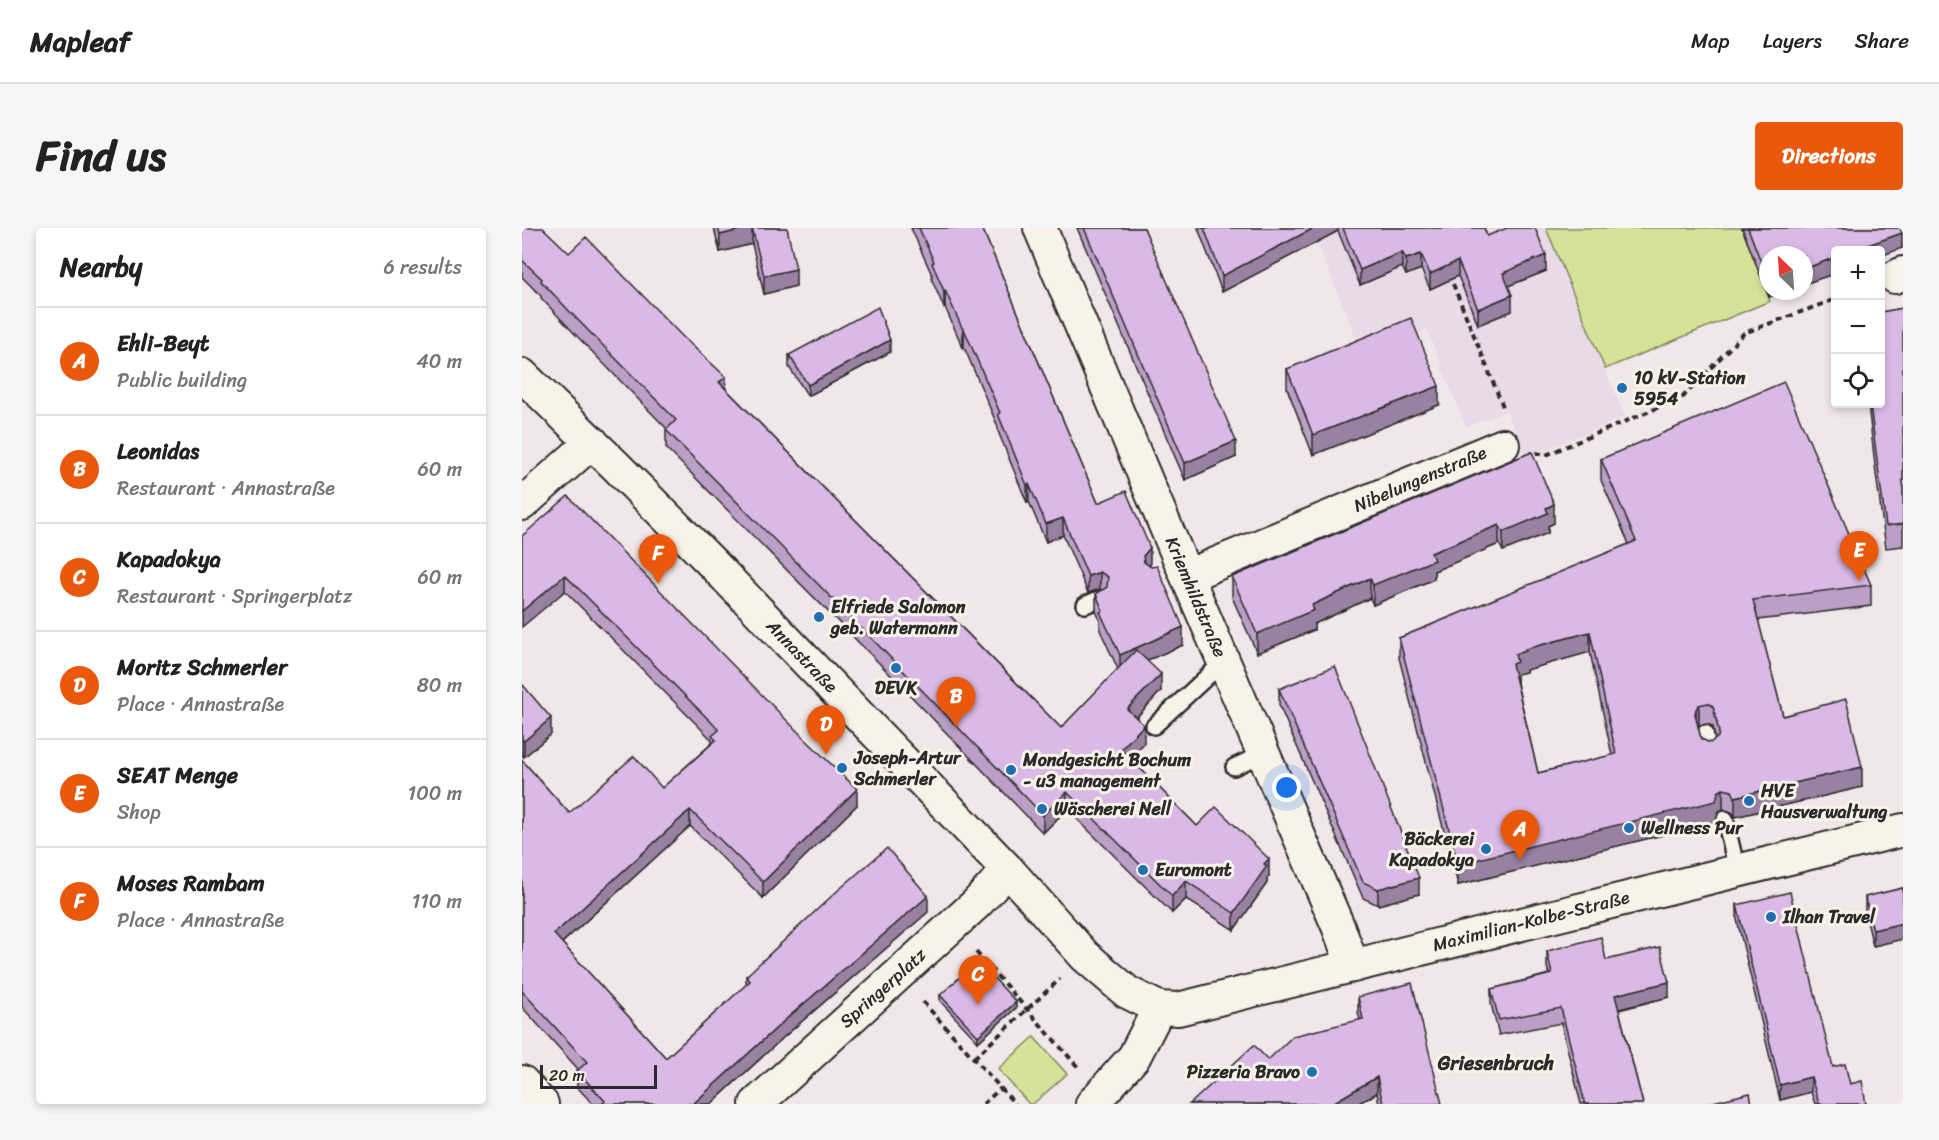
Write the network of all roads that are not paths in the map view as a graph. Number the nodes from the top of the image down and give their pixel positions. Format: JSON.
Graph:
{"nodes":[{"id":1,"x":1040,"y":228,"type":"edge"},
{"id":2,"x":522,"y":375,"type":"edge"},
{"id":3,"x":592,"y":442,"type":"junction"},
{"id":4,"x":1503,"y":445,"type":"road end"},
{"id":5,"x":522,"y":504,"type":"edge"},
{"id":6,"x":1180,"y":569,"type":"junction"},
{"id":7,"x":1224,"y":661,"type":"junction"},
{"id":8,"x":1154,"y":726,"type":"dead end"},
{"id":9,"x":1704,"y":733,"type":"edge"},
{"id":10,"x":1264,"y":753,"type":"junction"},
{"id":11,"x":1709,"y":753,"type":"edge"},
{"id":12,"x":1234,"y":766,"type":"dead end"},
{"id":13,"x":1725,"y":819,"type":"edge"},
{"id":14,"x":1903,"y":830,"type":"edge"},
{"id":15,"x":1008,"y":870,"type":"junction"},
{"id":16,"x":1737,"y":870,"type":"junction"},
{"id":17,"x":1353,"y":966,"type":"junction"},
{"id":18,"x":1160,"y":1008,"type":"junction"},
{"id":19,"x":522,"y":1082,"type":"edge"},
{"id":20,"x":1097,"y":1099,"type":"edge"},
{"id":21,"x":542,"y":1104,"type":"edge"},
{"id":22,"x":756,"y":1104,"type":"edge"}],
"edges":[{"from":1,"to":6,"type":"street","name":"Kriemhildstraße"},
{"from":2,"to":3,"type":"street","name":"Annastraße"},
{"from":3,"to":5,"type":"street"},
{"from":3,"to":15,"type":"street","name":"Annastraße"},
{"from":4,"to":6,"type":"street","name":"Nibelungenstraße"},
{"from":6,"to":7,"type":"street","name":"Kriemhildstraße"},
{"from":7,"to":8,"type":"lane"},
{"from":7,"to":10,"type":"street","name":"Kriemhildstraße"},
{"from":9,"to":11,"type":"lane"},
{"from":10,"to":12,"type":"lane"},
{"from":10,"to":17,"type":"street","name":"Kriemhildstraße"},
{"from":13,"to":16,"type":"lane"},
{"from":14,"to":16,"type":"street","name":"Maximilian-Kolbe-Straße"},
{"from":15,"to":18,"type":"street","name":"Annastraße"},
{"from":15,"to":22,"type":"street","name":"Springerplatz"},
{"from":16,"to":17,"type":"street","name":"Maximilian-Kolbe-Straße"},
{"from":17,"to":18,"type":"street","name":"Maximilian-Kolbe-Straße"},
{"from":18,"to":20,"type":"street"},
{"from":19,"to":21,"type":"street"}]}
